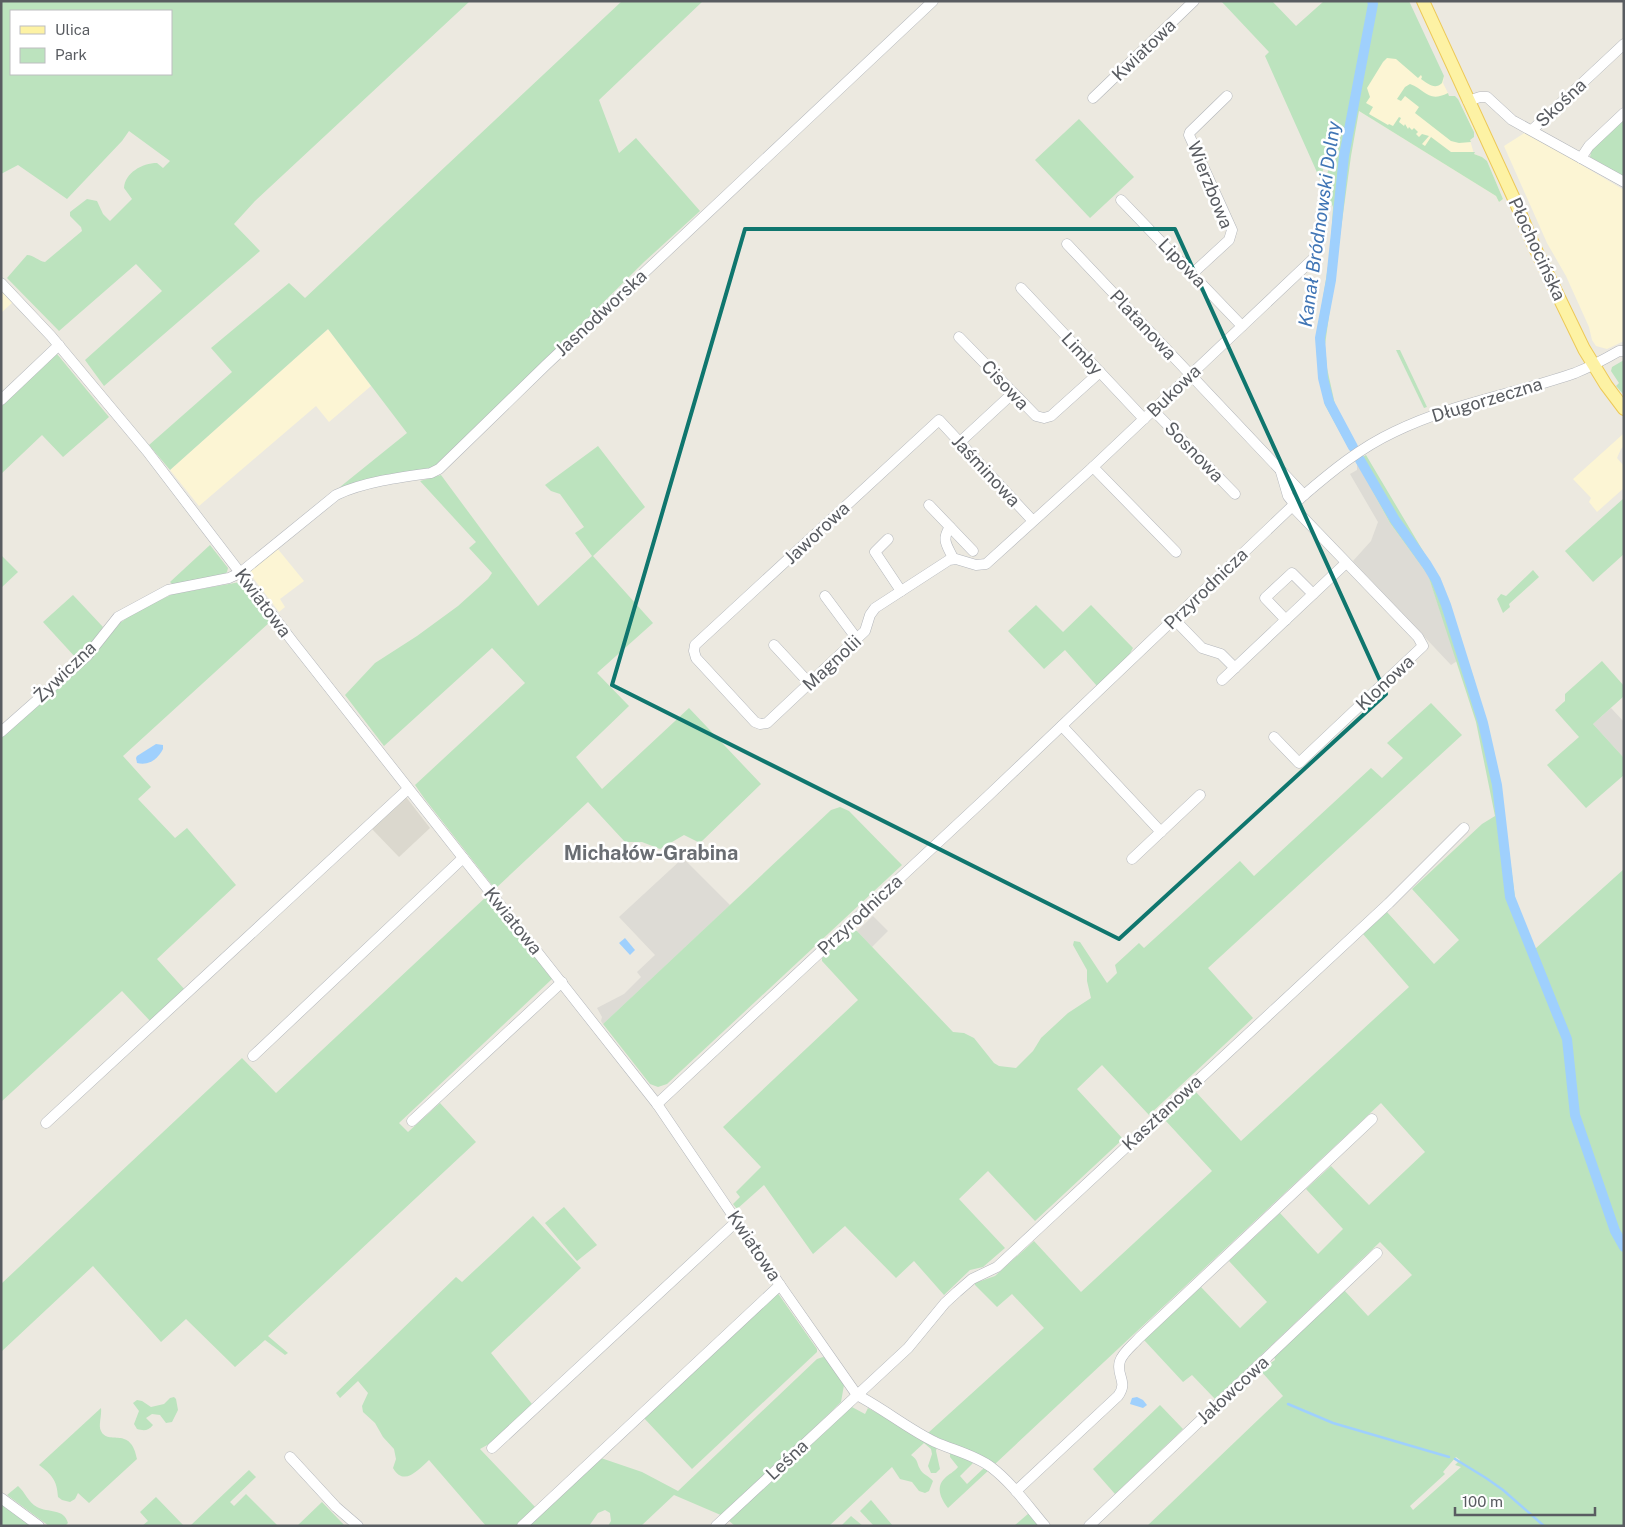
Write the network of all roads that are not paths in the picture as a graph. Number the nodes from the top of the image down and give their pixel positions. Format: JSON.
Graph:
{"nodes":[{"id":1,"x":933,"y":1,"type":"edge"},
{"id":2,"x":1194,"y":1,"type":"edge"},
{"id":3,"x":1423,"y":1,"type":"edge"},
{"id":4,"x":1624,"y":44,"type":"edge"},
{"id":5,"x":1227,"y":96,"type":"dead end"},
{"id":6,"x":1093,"y":98,"type":"dead end"},
{"id":7,"x":1468,"y":101,"type":"junction"},
{"id":8,"x":1624,"y":113,"type":"edge"},
{"id":9,"x":1532,"y":130,"type":"junction"},
{"id":10,"x":1581,"y":158,"type":"junction"},
{"id":11,"x":1624,"y":182,"type":"edge"},
{"id":12,"x":1121,"y":200,"type":"dead end"},
{"id":13,"x":1067,"y":244,"type":"dead end"},
{"id":14,"x":1313,"y":259,"type":"dead end"},
{"id":15,"x":1192,"y":274,"type":"junction"},
{"id":16,"x":1,"y":283,"type":"edge"},
{"id":17,"x":1021,"y":288,"type":"dead end"},
{"id":18,"x":1242,"y":326,"type":"junction"},
{"id":19,"x":959,"y":337,"type":"dead end"},
{"id":20,"x":59,"y":345,"type":"junction"},
{"id":21,"x":1624,"y":351,"type":"edge"},
{"id":22,"x":1593,"y":365,"type":"junction"},
{"id":23,"x":1100,"y":372,"type":"junction"},
{"id":24,"x":1190,"y":375,"type":"junction"},
{"id":25,"x":1013,"y":393,"type":"junction"},
{"id":26,"x":1,"y":400,"type":"edge"},
{"id":27,"x":1624,"y":409,"type":"edge"},
{"id":28,"x":1153,"y":410,"type":"junction"},
{"id":29,"x":1144,"y":419,"type":"junction"},
{"id":30,"x":939,"y":420,"type":"joint"},
{"id":31,"x":960,"y":442,"type":"junction"},
{"id":32,"x":1352,"y":455,"type":"joint"},
{"id":33,"x":1093,"y":466,"type":"junction"},
{"id":34,"x":1281,"y":470,"type":"junction"},
{"id":35,"x":1234,"y":494,"type":"dead end"},
{"id":36,"x":1304,"y":495,"type":"junction"},
{"id":37,"x":929,"y":504,"type":"dead end"},
{"id":38,"x":1294,"y":506,"type":"junction"},
{"id":39,"x":1033,"y":521,"type":"junction"},
{"id":40,"x":950,"y":527,"type":"junction"},
{"id":41,"x":888,"y":539,"type":"dead end"},
{"id":42,"x":973,"y":551,"type":"dead end"},
{"id":43,"x":1176,"y":552,"type":"dead end"},
{"id":44,"x":953,"y":558,"type":"junction"},
{"id":45,"x":1346,"y":563,"type":"junction"},
{"id":46,"x":240,"y":573,"type":"junction"},
{"id":47,"x":901,"y":591,"type":"junction"},
{"id":48,"x":1313,"y":594,"type":"junction"},
{"id":49,"x":825,"y":596,"type":"dead end"},
{"id":50,"x":1174,"y":619,"type":"junction"},
{"id":51,"x":1286,"y":620,"type":"junction"},
{"id":52,"x":857,"y":639,"type":"junction"},
{"id":53,"x":774,"y":644,"type":"dead end"},
{"id":54,"x":695,"y":645,"type":"joint"},
{"id":55,"x":1235,"y":668,"type":"junction"},
{"id":56,"x":1222,"y":680,"type":"dead end"},
{"id":57,"x":810,"y":684,"type":"junction"},
{"id":58,"x":1062,"y":726,"type":"junction"},
{"id":59,"x":1,"y":732,"type":"edge"},
{"id":60,"x":1274,"y":737,"type":"dead end"},
{"id":61,"x":408,"y":789,"type":"junction"},
{"id":62,"x":1200,"y":795,"type":"dead end"},
{"id":63,"x":1464,"y":828,"type":"dead end"},
{"id":64,"x":1161,"y":832,"type":"junction"},
{"id":65,"x":463,"y":858,"type":"junction"},
{"id":66,"x":1132,"y":859,"type":"dead end"},
{"id":67,"x":562,"y":982,"type":"junction"},
{"id":68,"x":252,"y":1056,"type":"dead end"},
{"id":69,"x":657,"y":1104,"type":"junction"},
{"id":70,"x":1372,"y":1119,"type":"dead end"},
{"id":71,"x":412,"y":1120,"type":"dead end"},
{"id":72,"x":46,"y":1123,"type":"dead end"},
{"id":73,"x":737,"y":1221,"type":"junction"},
{"id":74,"x":1377,"y":1253,"type":"dead end"},
{"id":75,"x":780,"y":1285,"type":"junction"},
{"id":76,"x":857,"y":1395,"type":"junction"},
{"id":77,"x":492,"y":1448,"type":"dead end"},
{"id":78,"x":290,"y":1457,"type":"dead end"},
{"id":79,"x":1016,"y":1491,"type":"junction"},
{"id":80,"x":1,"y":1498,"type":"edge"},
{"id":81,"x":39,"y":1526,"type":"edge"},
{"id":82,"x":358,"y":1526,"type":"edge"},
{"id":83,"x":522,"y":1526,"type":"edge"},
{"id":84,"x":716,"y":1526,"type":"edge"},
{"id":85,"x":1045,"y":1526,"type":"edge"},
{"id":86,"x":1089,"y":1526,"type":"edge"}],
"edges":[{"from":1,"to":46,"type":"street","name":"Jasnodworska"},
{"from":2,"to":6,"type":"street","name":"Kwiatowa"},
{"from":3,"to":7,"type":"main road","name":"Płochocińska"},
{"from":4,"to":9,"type":"street","name":"Skośna"},
{"from":5,"to":15,"type":"street","name":"Wierzbowa"},
{"from":7,"to":9,"type":"street"},
{"from":7,"to":22,"type":"main road","name":"Płochocińska"},
{"from":8,"to":10,"type":"street"},
{"from":9,"to":10,"type":"street","name":"Skośna"},
{"from":10,"to":11,"type":"street","name":"Skośna"},
{"from":12,"to":15,"type":"street","name":"Lipowa"},
{"from":13,"to":24,"type":"street","name":"Platanowa"},
{"from":14,"to":18,"type":"street","name":"Bukowa"},
{"from":15,"to":18,"type":"street","name":"Lipowa"},
{"from":16,"to":20,"type":"street","name":"Kwiatowa"},
{"from":17,"to":23,"type":"street","name":"Limby"},
{"from":18,"to":24,"type":"street","name":"Bukowa"},
{"from":19,"to":25,"type":"street","name":"Cisowa"},
{"from":20,"to":26,"type":"street"},
{"from":20,"to":46,"type":"street","name":"Kwiatowa"},
{"from":21,"to":22,"type":"street","name":"Długorzeczna"},
{"from":22,"to":27,"type":"main road","name":"Płochocińska"},
{"from":22,"to":32,"type":"street","name":"Długorzeczna"},
{"from":23,"to":25,"type":"street","name":"Cisowa"},
{"from":23,"to":29,"type":"street","name":"Limby"},
{"from":24,"to":28,"type":"street","name":"Bukowa"},
{"from":24,"to":34,"type":"street","name":"Platanowa"},
{"from":25,"to":31,"type":"street"},
{"from":28,"to":29,"type":"street","name":"Bukowa"},
{"from":28,"to":35,"type":"street","name":"Sosnowa"},
{"from":29,"to":33,"type":"street","name":"Bukowa"},
{"from":30,"to":31,"type":"street","name":"Jaśminowa"},
{"from":30,"to":54,"type":"street","name":"Jaworowa"},
{"from":31,"to":39,"type":"street","name":"Jaśminowa"},
{"from":32,"to":36,"type":"street","name":"Przyrodnicza"},
{"from":33,"to":39,"type":"street","name":"Bukowa"},
{"from":33,"to":43,"type":"street"},
{"from":34,"to":36,"type":"street","name":"Platanowa"},
{"from":34,"to":38,"type":"street","name":"Platanowa"},
{"from":36,"to":38,"type":"street","name":"Przyrodnicza"},
{"from":37,"to":40,"type":"street"},
{"from":38,"to":45,"type":"street","name":"Klonowa"},
{"from":38,"to":50,"type":"street","name":"Przyrodnicza"},
{"from":39,"to":44,"type":"street"},
{"from":40,"to":42,"type":"street"},
{"from":40,"to":44,"type":"street"},
{"from":41,"to":47,"type":"street"},
{"from":44,"to":47,"type":"street","name":"Magnolii"},
{"from":45,"to":48,"type":"street"},
{"from":45,"to":60,"type":"street","name":"Klonowa"},
{"from":46,"to":59,"type":"street","name":"Żywiczna"},
{"from":46,"to":61,"type":"street","name":"Kwiatowa"},
{"from":47,"to":52,"type":"street","name":"Magnolii"},
{"from":48,"to":51,"type":"street"},
{"from":48,"to":51,"type":"street"},
{"from":49,"to":52,"type":"street"},
{"from":50,"to":55,"type":"street"},
{"from":50,"to":58,"type":"street","name":"Przyrodnicza"},
{"from":51,"to":55,"type":"street"},
{"from":52,"to":57,"type":"street","name":"Magnolii"},
{"from":53,"to":57,"type":"street"},
{"from":54,"to":57,"type":"street","name":"Magnolii"},
{"from":55,"to":56,"type":"street"},
{"from":58,"to":64,"type":"street"},
{"from":58,"to":69,"type":"street","name":"Przyrodnicza"},
{"from":61,"to":65,"type":"street","name":"Kwiatowa"},
{"from":61,"to":72,"type":"street"},
{"from":62,"to":64,"type":"street"},
{"from":63,"to":76,"type":"street","name":"Kasztanowa"},
{"from":64,"to":66,"type":"street"},
{"from":65,"to":67,"type":"street","name":"Kwiatowa"},
{"from":65,"to":68,"type":"street"},
{"from":67,"to":69,"type":"street","name":"Kwiatowa"},
{"from":67,"to":71,"type":"street"},
{"from":69,"to":73,"type":"street","name":"Kwiatowa"},
{"from":70,"to":79,"type":"street"},
{"from":73,"to":75,"type":"street","name":"Kwiatowa"},
{"from":73,"to":77,"type":"street"},
{"from":74,"to":86,"type":"street","name":"Jałowcowa"},
{"from":75,"to":76,"type":"street","name":"Kwiatowa"},
{"from":75,"to":83,"type":"street"},
{"from":76,"to":79,"type":"street","name":"Kwiatowa"},
{"from":76,"to":84,"type":"street","name":"Leśna"},
{"from":78,"to":82,"type":"street"},
{"from":79,"to":85,"type":"street","name":"Kwiatowa"},
{"from":80,"to":81,"type":"street"}]}
